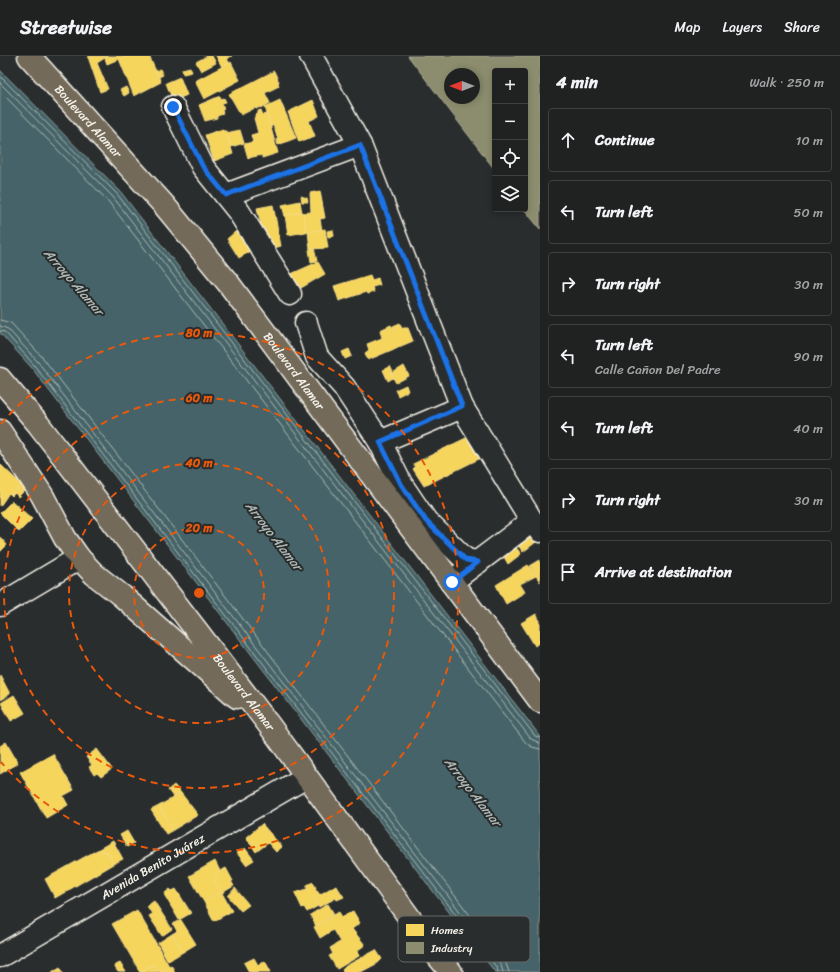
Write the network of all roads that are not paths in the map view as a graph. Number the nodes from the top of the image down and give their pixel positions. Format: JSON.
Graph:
{"nodes":[{"id":1,"x":29,"y":56,"type":"edge"},
{"id":2,"x":311,"y":56,"type":"edge"},
{"id":3,"x":173,"y":107,"type":"dead end"},
{"id":4,"x":360,"y":145,"type":"junction"},
{"id":5,"x":226,"y":195,"type":"junction"},
{"id":6,"x":290,"y":294,"type":"dead end"},
{"id":7,"x":306,"y":323,"type":"dead end"},
{"id":8,"x":0,"y":379,"type":"edge"},
{"id":9,"x":462,"y":406,"type":"junction"},
{"id":10,"x":0,"y":431,"type":"edge"},
{"id":11,"x":380,"y":442,"type":"junction"},
{"id":12,"x":536,"y":526,"type":"edge"},
{"id":13,"x":79,"y":558,"type":"junction"},
{"id":14,"x":478,"y":562,"type":"junction"},
{"id":15,"x":452,"y":582,"type":"junction"},
{"id":16,"x":0,"y":605,"type":"edge"},
{"id":17,"x":540,"y":700,"type":"edge"},
{"id":18,"x":269,"y":725,"type":"junction"},
{"id":19,"x":306,"y":777,"type":"junction"},
{"id":20,"x":408,"y":916,"type":"edge"},
{"id":21,"x":0,"y":956,"type":"edge"},
{"id":22,"x":443,"y":962,"type":"edge"},
{"id":23,"x":451,"y":972,"type":"edge"}],
"edges":[{"from":1,"to":15,"type":"highway","name":"Boulevard Alamar"},
{"from":2,"to":4,"type":"street"},
{"from":3,"to":5,"type":"street"},
{"from":4,"to":5,"type":"street"},
{"from":4,"to":9,"type":"street"},
{"from":5,"to":6,"type":"street"},
{"from":7,"to":11,"type":"street"},
{"from":8,"to":18,"type":"highway","name":"Boulevard Alamar"},
{"from":9,"to":11,"type":"street"},
{"from":9,"to":12,"type":"street"},
{"from":10,"to":13,"type":"highway"},
{"from":11,"to":14,"type":"street"},
{"from":12,"to":14,"type":"street"},
{"from":13,"to":16,"type":"street"},
{"from":13,"to":18,"type":"highway"},
{"from":14,"to":15,"type":"street"},
{"from":15,"to":17,"type":"highway","name":"Boulevard Alamar"},
{"from":18,"to":19,"type":"highway","name":"Boulevard Alamar"},
{"from":19,"to":20,"type":"highway","name":"Boulevard Alamar"},
{"from":19,"to":21,"type":"street","name":"Avenida Benito Juárez"},
{"from":22,"to":23,"type":"highway","name":"Boulevard Alamar"}]}
